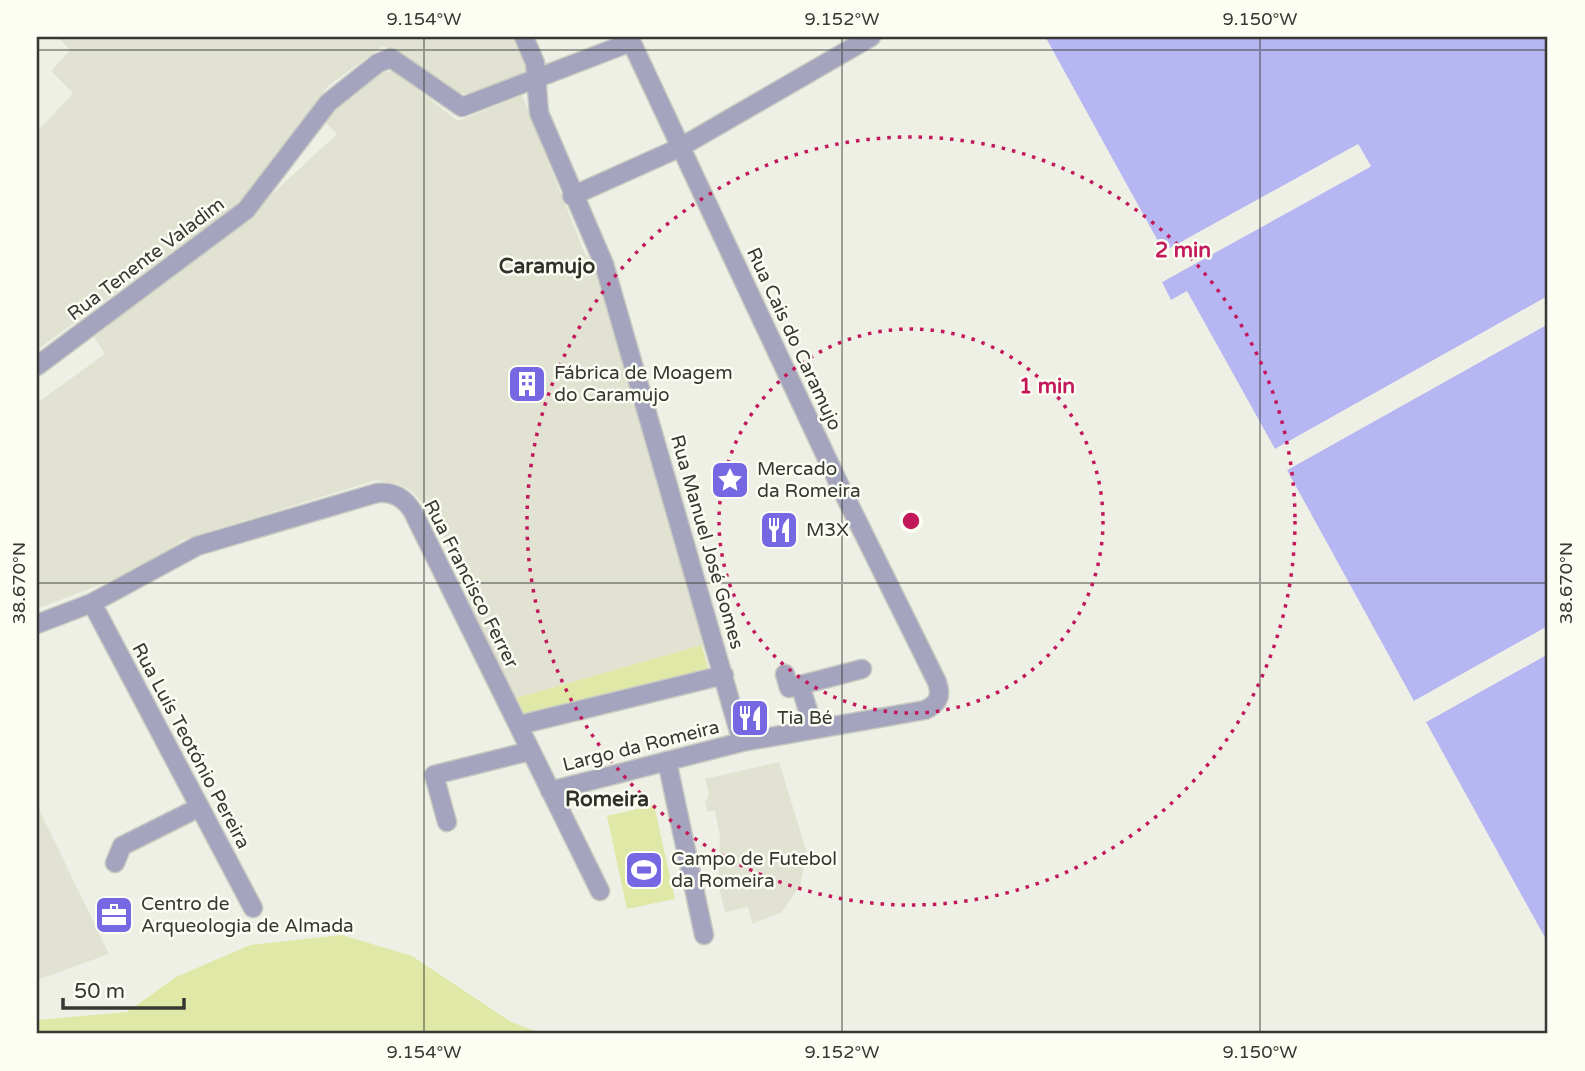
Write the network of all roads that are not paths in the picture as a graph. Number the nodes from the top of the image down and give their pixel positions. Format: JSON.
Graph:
{"nodes":[{"id":1,"x":524,"y":37,"type":"edge"},
{"id":2,"x":871,"y":37,"type":"edge"},
{"id":3,"x":630,"y":39,"type":"edge"},
{"id":4,"x":536,"y":78,"type":"junction"},
{"id":5,"x":679,"y":148,"type":"junction"},
{"id":6,"x":572,"y":196,"type":"junction"},
{"id":7,"x":37,"y":366,"type":"edge"},
{"id":8,"x":92,"y":603,"type":"junction"},
{"id":9,"x":37,"y":625,"type":"edge"},
{"id":10,"x":862,"y":669,"type":"dead end"},
{"id":11,"x":785,"y":674,"type":"dead end"},
{"id":12,"x":724,"y":675,"type":"junction"},
{"id":13,"x":800,"y":685,"type":"junction"},
{"id":14,"x":938,"y":701,"type":"joint"},
{"id":15,"x":519,"y":725,"type":"junction"},
{"id":16,"x":814,"y":729,"type":"junction"},
{"id":17,"x":743,"y":742,"type":"junction"},
{"id":18,"x":530,"y":751,"type":"junction"},
{"id":19,"x":667,"y":761,"type":"junction"},
{"id":20,"x":550,"y":790,"type":"junction"},
{"id":21,"x":200,"y":807,"type":"junction"},
{"id":22,"x":447,"y":822,"type":"dead end"},
{"id":23,"x":115,"y":863,"type":"dead end"},
{"id":24,"x":600,"y":891,"type":"dead end"},
{"id":25,"x":253,"y":908,"type":"dead end"},
{"id":26,"x":704,"y":935,"type":"dead end"}],
"edges":[{"from":1,"to":4,"type":"street","name":"Rua Manuel José Gomes"},
{"from":2,"to":5,"type":"street"},
{"from":3,"to":4,"type":"street"},
{"from":3,"to":5,"type":"street","name":"Rua Cais do Caramujo"},
{"from":4,"to":6,"type":"street","name":"Rua Manuel José Gomes"},
{"from":4,"to":7,"type":"street","name":"Rua Tenente Valadim"},
{"from":5,"to":6,"type":"street"},
{"from":5,"to":14,"type":"street","name":"Rua Cais do Caramujo"},
{"from":6,"to":12,"type":"street","name":"Rua Manuel José Gomes"},
{"from":8,"to":9,"type":"street","name":"Rua Francisco Ferrer"},
{"from":8,"to":15,"type":"street","name":"Rua Francisco Ferrer"},
{"from":8,"to":21,"type":"street","name":"Rua Luís Teotónio Pereira"},
{"from":10,"to":13,"type":"street"},
{"from":11,"to":13,"type":"street"},
{"from":12,"to":15,"type":"street"},
{"from":12,"to":17,"type":"street","name":"Rua Manuel José Gomes"},
{"from":13,"to":16,"type":"street"},
{"from":14,"to":16,"type":"street","name":"Largo da Romeira"},
{"from":15,"to":18,"type":"street","name":"Rua Francisco Ferrer"},
{"from":16,"to":17,"type":"street","name":"Largo da Romeira"},
{"from":17,"to":19,"type":"street","name":"Largo da Romeira"},
{"from":18,"to":20,"type":"street","name":"Rua Francisco Ferrer"},
{"from":18,"to":22,"type":"street"},
{"from":19,"to":20,"type":"street","name":"Largo da Romeira"},
{"from":19,"to":26,"type":"street"},
{"from":20,"to":24,"type":"street","name":"Rua Francisco Ferrer"},
{"from":21,"to":23,"type":"street"},
{"from":21,"to":25,"type":"street","name":"Rua Luís Teotónio Pereira"}]}
